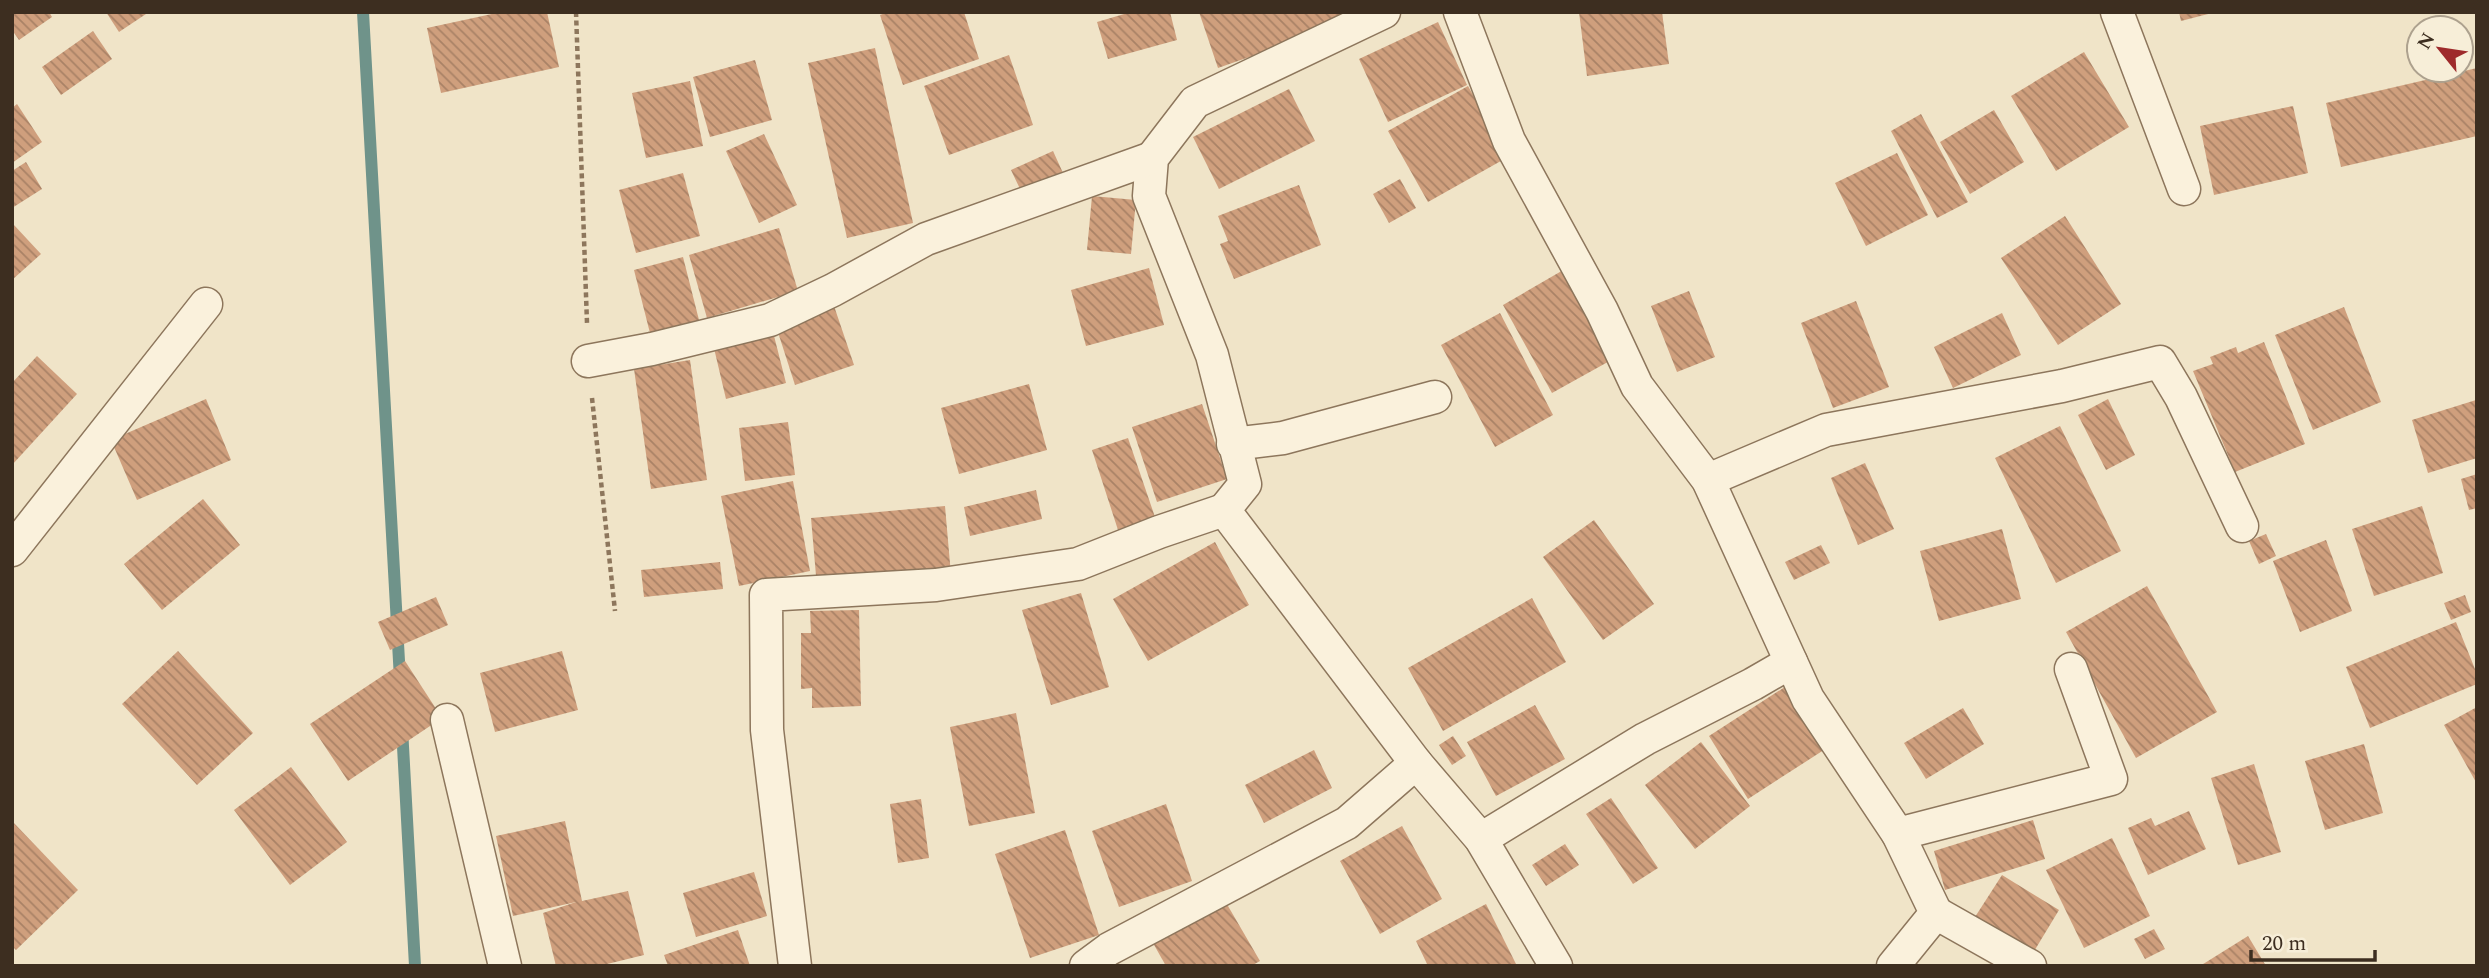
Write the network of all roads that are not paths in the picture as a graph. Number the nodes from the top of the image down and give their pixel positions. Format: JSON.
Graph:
{"nodes":[{"id":1,"x":1384,"y":12,"type":"edge"},
{"id":2,"x":1460,"y":12,"type":"edge"},
{"id":3,"x":2118,"y":12,"type":"edge"},
{"id":4,"x":1152,"y":158,"type":"junction"},
{"id":5,"x":2184,"y":189,"type":"dead end"},
{"id":6,"x":206,"y":304,"type":"dead end"},
{"id":7,"x":589,"y":361,"type":"road end"},
{"id":8,"x":1435,"y":397,"type":"dead end"},
{"id":9,"x":1233,"y":444,"type":"junction"},
{"id":10,"x":1709,"y":480,"type":"junction"},
{"id":11,"x":1224,"y":510,"type":"junction"},
{"id":12,"x":2242,"y":526,"type":"dead end"},
{"id":13,"x":12,"y":550,"type":"edge"},
{"id":14,"x":1791,"y":662,"type":"junction"},
{"id":15,"x":2071,"y":669,"type":"dead end"},
{"id":16,"x":447,"y":720,"type":"dead end"},
{"id":17,"x":1416,"y":763,"type":"junction"},
{"id":18,"x":1898,"y":834,"type":"junction"},
{"id":19,"x":1481,"y":839,"type":"junction"},
{"id":20,"x":1936,"y":913,"type":"junction"},
{"id":21,"x":505,"y":966,"type":"edge"},
{"id":22,"x":794,"y":966,"type":"edge"},
{"id":23,"x":1086,"y":966,"type":"edge"},
{"id":24,"x":1556,"y":966,"type":"edge"},
{"id":25,"x":1892,"y":966,"type":"edge"},
{"id":26,"x":2030,"y":966,"type":"edge"}],
"edges":[{"from":1,"to":4,"type":"street"},
{"from":2,"to":10,"type":"street"},
{"from":3,"to":5,"type":"street"},
{"from":4,"to":7,"type":"street"},
{"from":4,"to":9,"type":"street"},
{"from":6,"to":13,"type":"street"},
{"from":8,"to":9,"type":"street"},
{"from":9,"to":11,"type":"street"},
{"from":10,"to":12,"type":"street"},
{"from":10,"to":14,"type":"street"},
{"from":11,"to":17,"type":"street"},
{"from":11,"to":22,"type":"street"},
{"from":14,"to":18,"type":"street"},
{"from":14,"to":19,"type":"street"},
{"from":15,"to":18,"type":"street"},
{"from":16,"to":21,"type":"street"},
{"from":17,"to":19,"type":"street"},
{"from":17,"to":23,"type":"street"},
{"from":18,"to":20,"type":"street"},
{"from":19,"to":24,"type":"street"},
{"from":20,"to":25,"type":"street"},
{"from":20,"to":26,"type":"street"}]}
